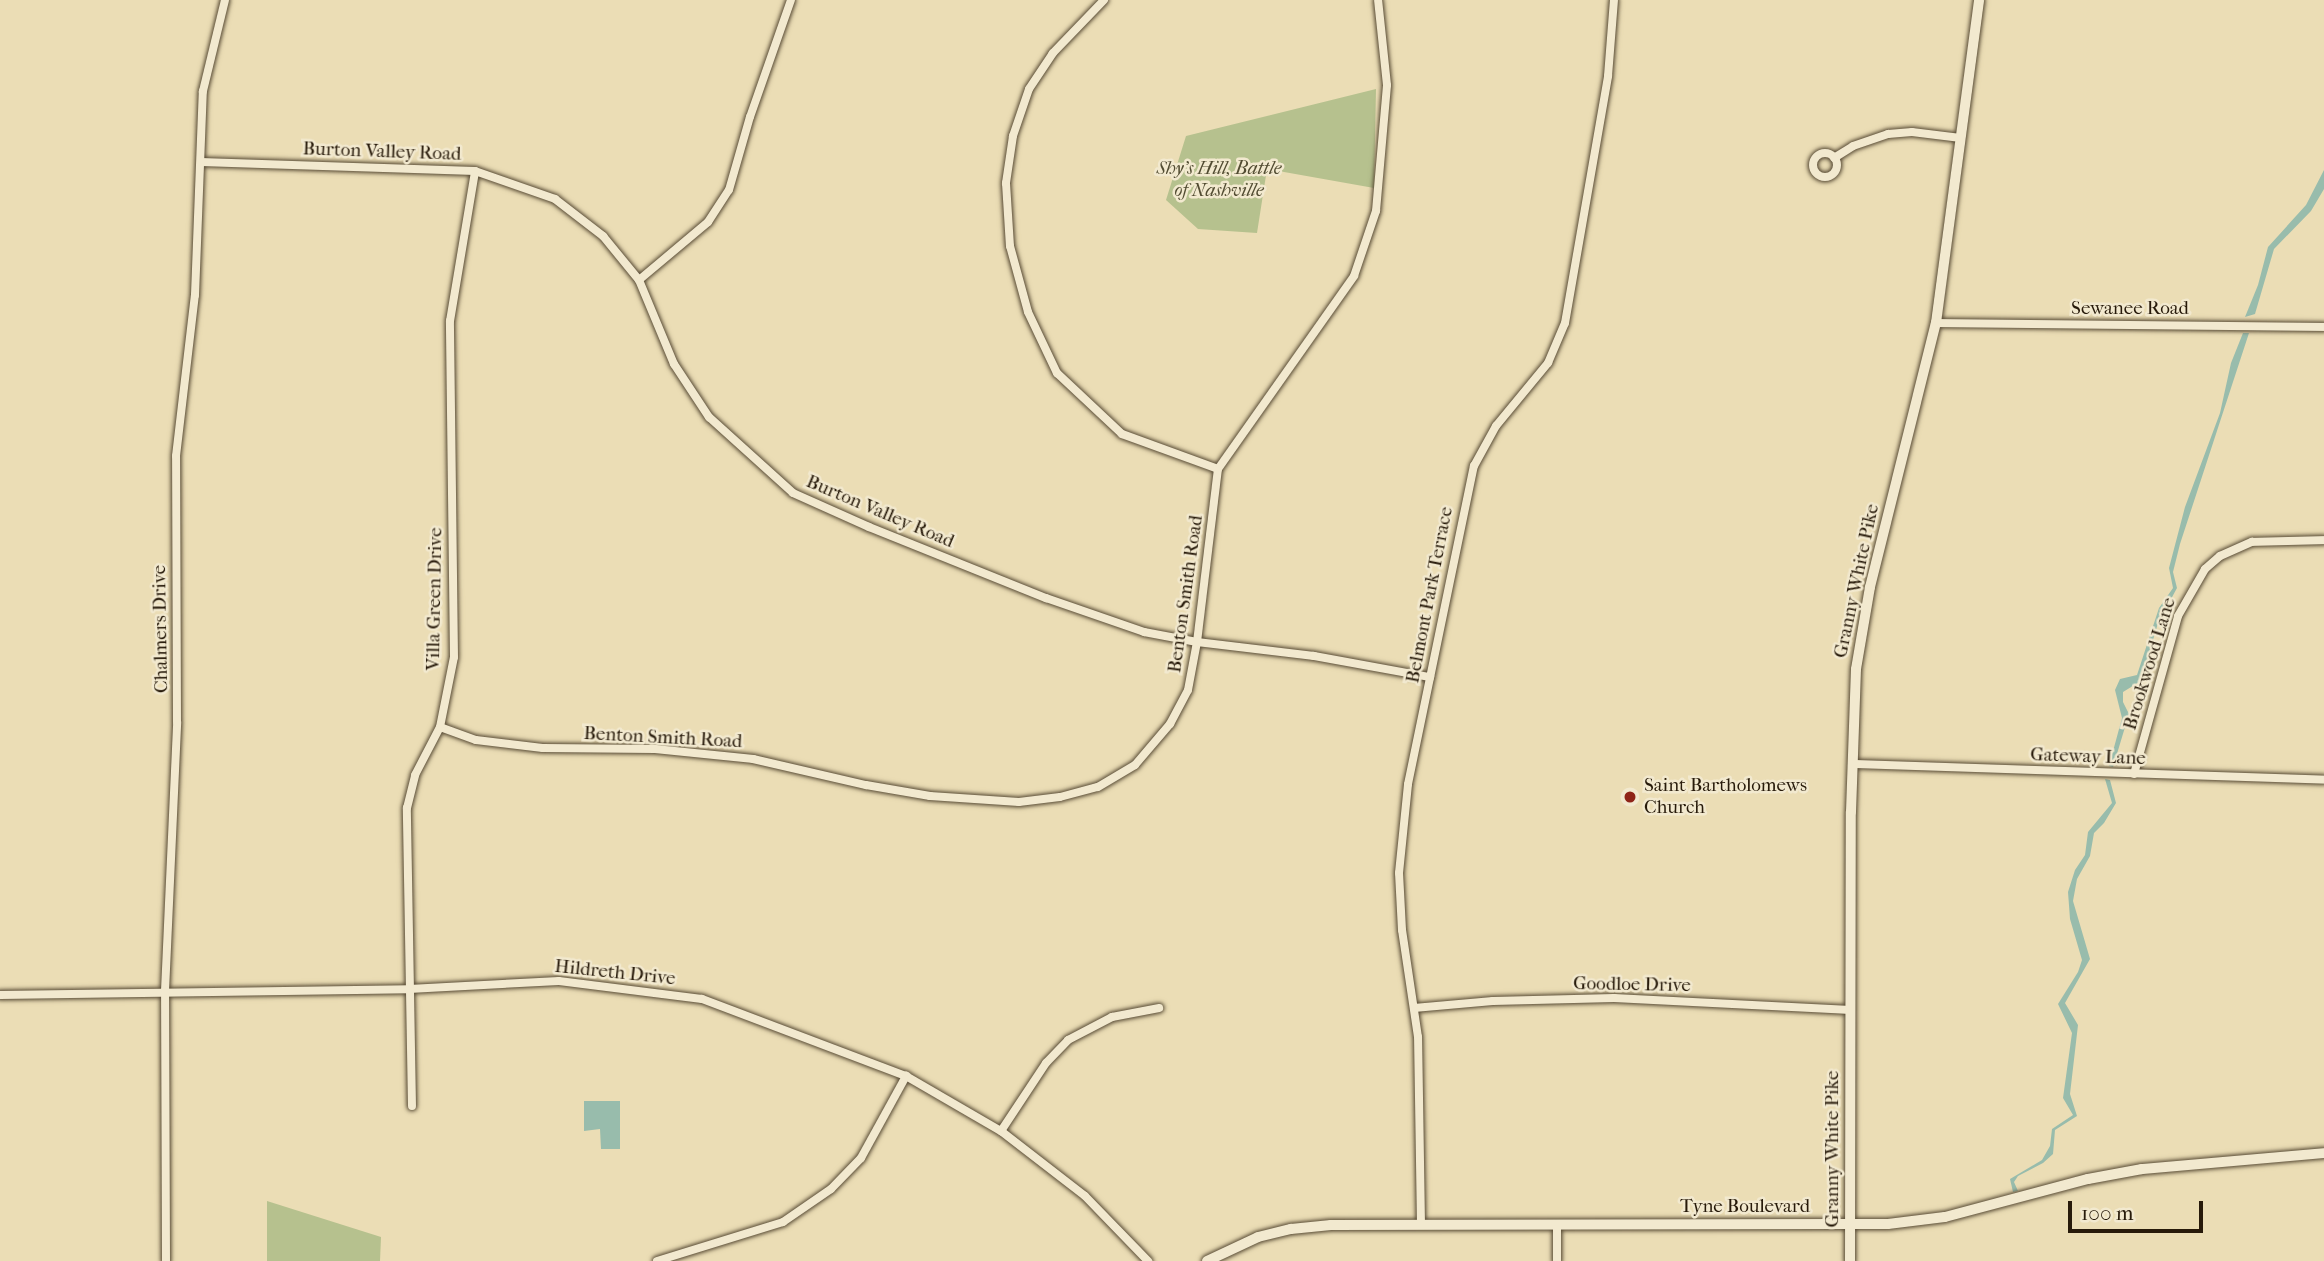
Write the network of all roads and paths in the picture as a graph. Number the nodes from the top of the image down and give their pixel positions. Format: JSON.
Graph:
{"nodes":[{"id":1,"x":225,"y":0,"type":"edge"},
{"id":2,"x":791,"y":0,"type":"edge"},
{"id":3,"x":1104,"y":0,"type":"edge"},
{"id":4,"x":1378,"y":0,"type":"edge"},
{"id":5,"x":1614,"y":0,"type":"edge"},
{"id":6,"x":1979,"y":0,"type":"edge"},
{"id":7,"x":1961,"y":138,"type":"junction"},
{"id":8,"x":1834,"y":158,"type":"dead end"},
{"id":9,"x":201,"y":162,"type":"junction"},
{"id":10,"x":475,"y":171,"type":"junction"},
{"id":11,"x":639,"y":279,"type":"junction"},
{"id":12,"x":1936,"y":323,"type":"junction"},
{"id":13,"x":2324,"y":327,"type":"edge"},
{"id":14,"x":1218,"y":470,"type":"junction"},
{"id":15,"x":2324,"y":540,"type":"edge"},
{"id":16,"x":1197,"y":642,"type":"junction"},
{"id":17,"x":1430,"y":677,"type":"junction"},
{"id":18,"x":440,"y":727,"type":"junction"},
{"id":19,"x":1852,"y":764,"type":"junction"},
{"id":20,"x":2134,"y":775,"type":"junction"},
{"id":21,"x":2324,"y":780,"type":"edge"},
{"id":22,"x":410,"y":989,"type":"junction"},
{"id":23,"x":165,"y":991,"type":"junction"},
{"id":24,"x":0,"y":995,"type":"edge"},
{"id":25,"x":1159,"y":1008,"type":"dead end"},
{"id":26,"x":1413,"y":1008,"type":"junction"},
{"id":27,"x":1851,"y":1010,"type":"junction"},
{"id":28,"x":906,"y":1076,"type":"junction"},
{"id":29,"x":412,"y":1106,"type":"dead end"},
{"id":30,"x":1001,"y":1131,"type":"junction"},
{"id":31,"x":2324,"y":1153,"type":"edge"},
{"id":32,"x":1420,"y":1225,"type":"junction"},
{"id":33,"x":1557,"y":1225,"type":"junction"},
{"id":34,"x":1850,"y":1225,"type":"junction"},
{"id":35,"x":166,"y":1261,"type":"edge"},
{"id":36,"x":657,"y":1261,"type":"edge"},
{"id":37,"x":1148,"y":1261,"type":"edge"},
{"id":38,"x":1207,"y":1261,"type":"edge"},
{"id":39,"x":1558,"y":1261,"type":"edge"},
{"id":40,"x":1850,"y":1261,"type":"edge"}],
"edges":[{"from":1,"to":9,"type":"street","name":"Chalmers Drive"},
{"from":2,"to":11,"type":"street"},
{"from":3,"to":14,"type":"street"},
{"from":4,"to":14,"type":"street","name":"Benton Smith Road"},
{"from":5,"to":17,"type":"street","name":"Belmont Park Terrace"},
{"from":6,"to":7,"type":"main road","name":"Granny White Pike"},
{"from":7,"to":8,"type":"street"},
{"from":7,"to":12,"type":"main road","name":"Granny White Pike"},
{"from":9,"to":10,"type":"street","name":"Burton Valley Road"},
{"from":9,"to":23,"type":"street","name":"Chalmers Drive"},
{"from":10,"to":11,"type":"street","name":"Burton Valley Road"},
{"from":10,"to":18,"type":"street","name":"Villa Green Drive"},
{"from":11,"to":16,"type":"street","name":"Burton Valley Road"},
{"from":12,"to":13,"type":"street","name":"Sewanee Road"},
{"from":12,"to":19,"type":"main road","name":"Granny White Pike"},
{"from":14,"to":16,"type":"street","name":"Benton Smith Road"},
{"from":15,"to":20,"type":"street","name":"Brookwood Lane"},
{"from":16,"to":17,"type":"street","name":"Burton Valley Road"},
{"from":16,"to":18,"type":"street","name":"Benton Smith Road"},
{"from":17,"to":26,"type":"street","name":"Belmont Park Terrace"},
{"from":18,"to":22,"type":"street","name":"Villa Green Drive"},
{"from":19,"to":20,"type":"street","name":"Gateway Lane"},
{"from":19,"to":27,"type":"main road","name":"Granny White Pike"},
{"from":20,"to":21,"type":"street","name":"Gateway Lane"},
{"from":22,"to":23,"type":"street","name":"Hildreth Drive"},
{"from":22,"to":28,"type":"street","name":"Hildreth Drive"},
{"from":22,"to":29,"type":"street","name":"Villa Green Drive"},
{"from":23,"to":24,"type":"street","name":"Hildreth Drive"},
{"from":23,"to":35,"type":"street","name":"Chalmers Drive"},
{"from":25,"to":30,"type":"street"},
{"from":26,"to":27,"type":"street","name":"Goodloe Drive"},
{"from":26,"to":32,"type":"street","name":"Belmont Park Terrace"},
{"from":27,"to":34,"type":"main road","name":"Granny White Pike"},
{"from":28,"to":30,"type":"street","name":"Hildreth Drive"},
{"from":28,"to":36,"type":"street"},
{"from":30,"to":37,"type":"street","name":"Hildreth Drive"},
{"from":31,"to":34,"type":"main road","name":"Tyne Boulevard"},
{"from":32,"to":33,"type":"main road","name":"Tyne Boulevard"},
{"from":32,"to":38,"type":"main road","name":"Tyne Boulevard"},
{"from":33,"to":34,"type":"main road","name":"Tyne Boulevard"},
{"from":33,"to":39,"type":"street"},
{"from":34,"to":40,"type":"main road","name":"Granny White Pike"}]}
